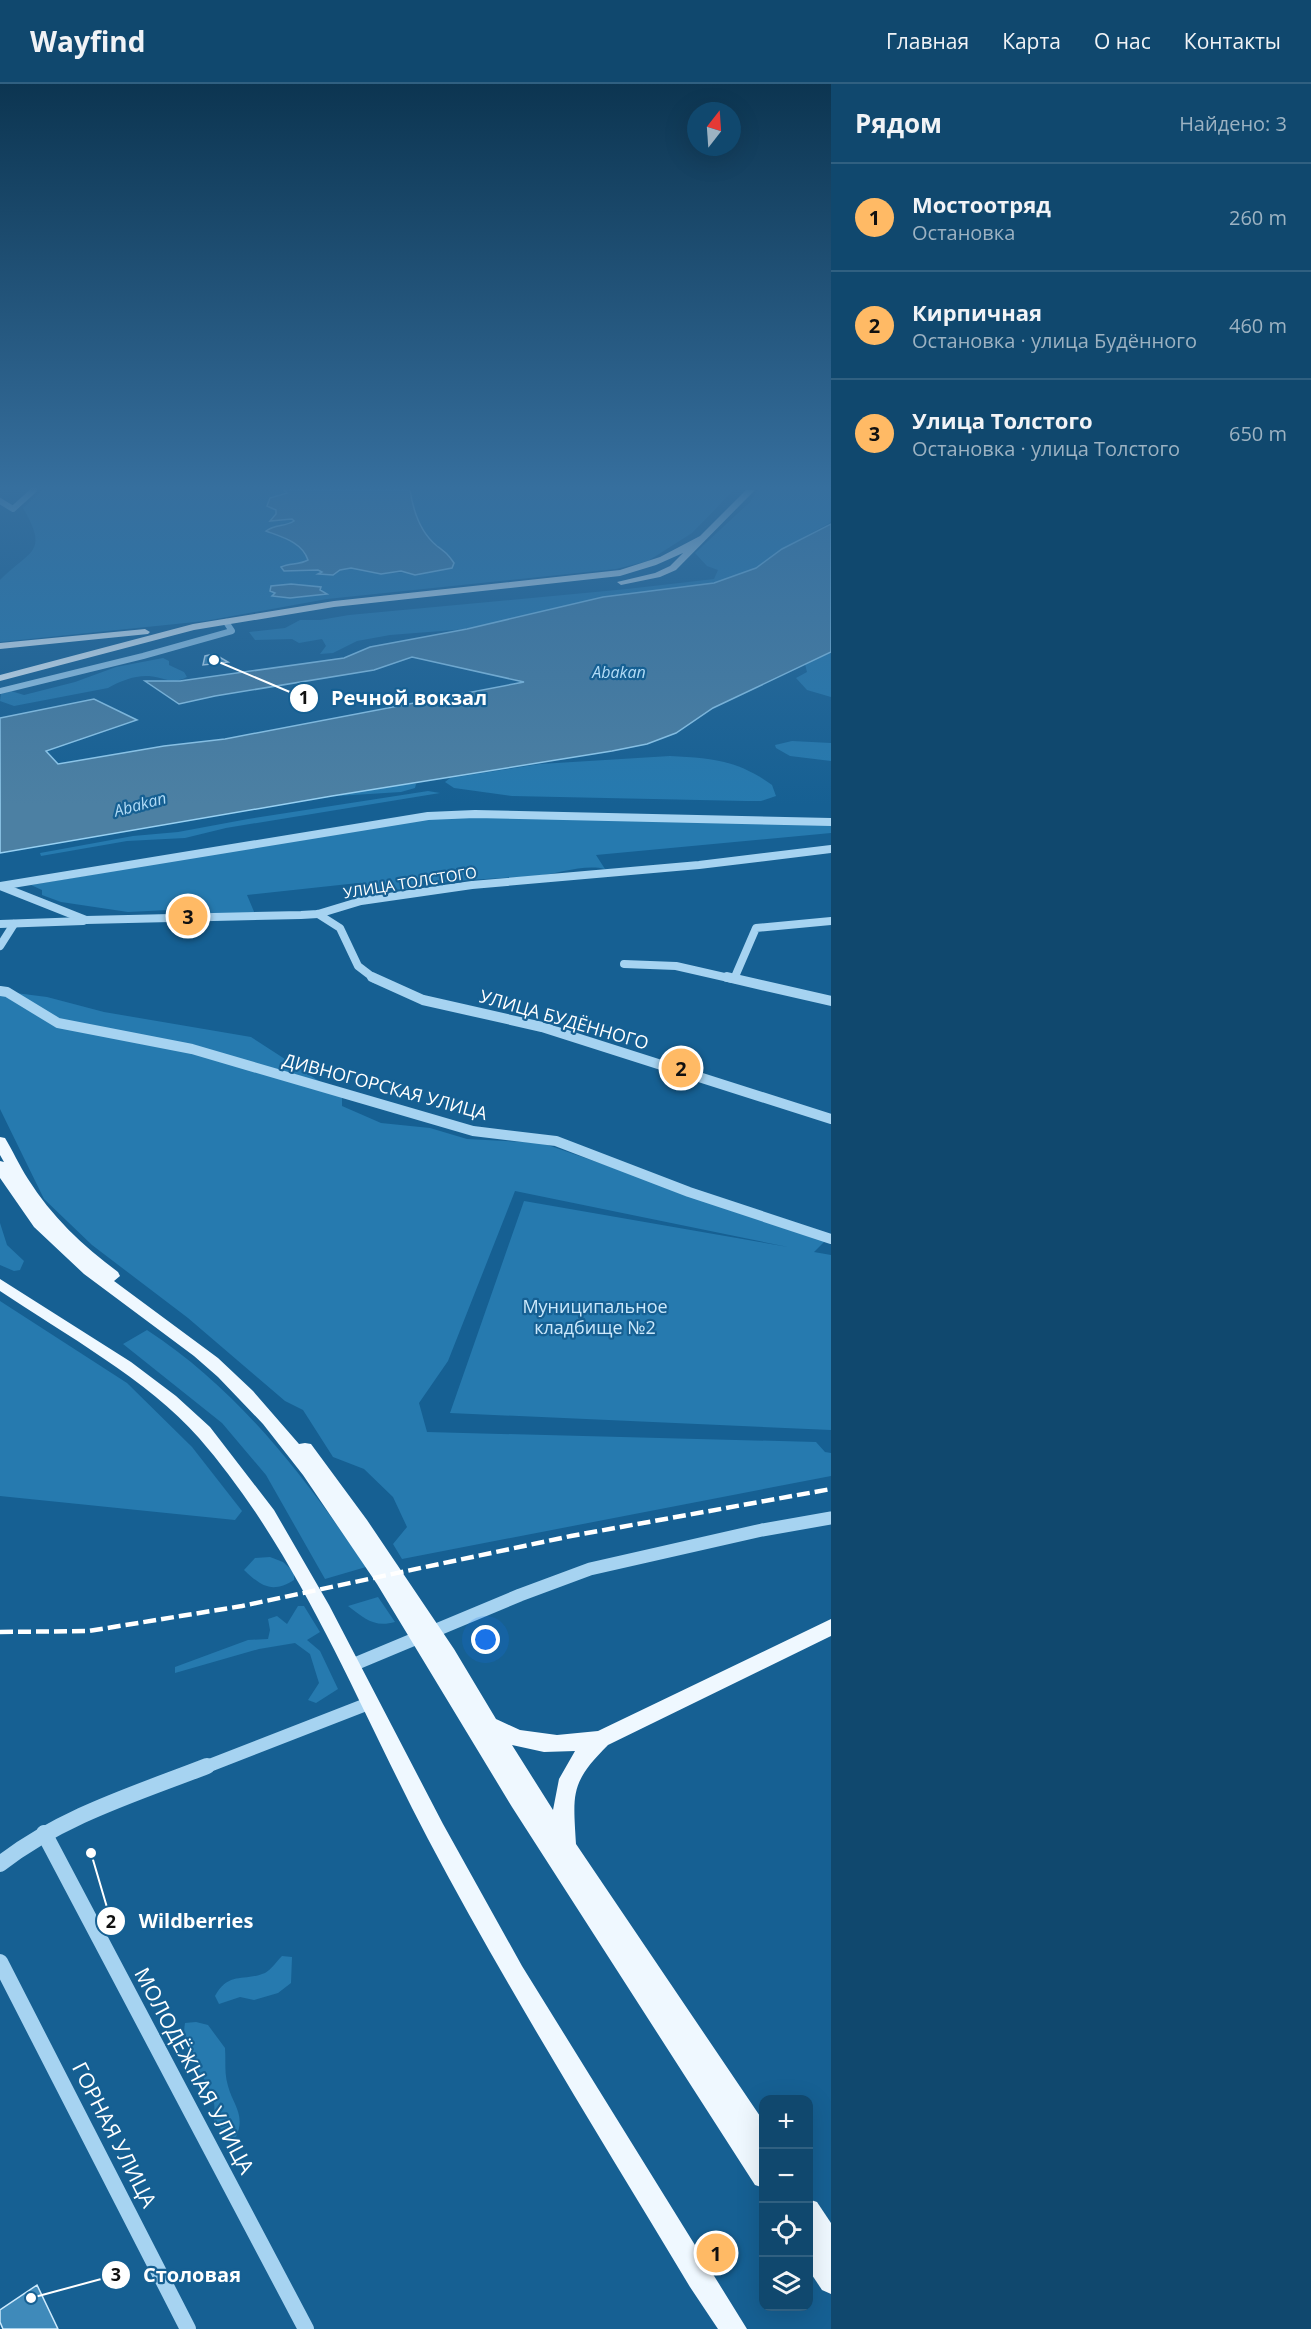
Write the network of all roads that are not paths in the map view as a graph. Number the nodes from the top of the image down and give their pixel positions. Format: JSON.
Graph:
{"nodes":[{"id":1,"x":492,"y":595,"type":"edge"},
{"id":2,"x":226,"y":622,"type":"junction"},
{"id":3,"x":204,"y":625,"type":"junction"},
{"id":4,"x":0,"y":646,"type":"edge"},
{"id":5,"x":0,"y":678,"type":"edge"},
{"id":6,"x":0,"y":691,"type":"edge"},
{"id":7,"x":831,"y":822,"type":"edge"},
{"id":8,"x":831,"y":849,"type":"edge"},
{"id":9,"x":0,"y":886,"type":"edge"},
{"id":10,"x":318,"y":914,"type":"junction"},
{"id":11,"x":86,"y":920,"type":"junction"},
{"id":12,"x":831,"y":921,"type":"edge"},
{"id":13,"x":0,"y":924,"type":"edge"},
{"id":14,"x":14,"y":924,"type":"junction"},
{"id":15,"x":0,"y":946,"type":"edge"},
{"id":16,"x":624,"y":964,"type":"dead end"},
{"id":17,"x":734,"y":979,"type":"junction"},
{"id":18,"x":0,"y":991,"type":"edge"},
{"id":19,"x":831,"y":1002,"type":"edge"},
{"id":20,"x":831,"y":1119,"type":"edge"},
{"id":21,"x":0,"y":1141,"type":"edge"},
{"id":22,"x":0,"y":1166,"type":"edge"},
{"id":23,"x":831,"y":1239,"type":"edge"},
{"id":24,"x":0,"y":1284,"type":"edge"},
{"id":25,"x":831,"y":1518,"type":"edge"},
{"id":26,"x":356,"y":1527,"type":"junction"},
{"id":27,"x":831,"y":1627,"type":"edge"},
{"id":28,"x":440,"y":1657,"type":"junction"},
{"id":29,"x":350,"y":1666,"type":"junction"},
{"id":30,"x":370,"y":1702,"type":"junction"},
{"id":31,"x":487,"y":1724,"type":"junction"},
{"id":32,"x":601,"y":1739,"type":"junction"},
{"id":33,"x":44,"y":1833,"type":"junction"},
{"id":34,"x":567,"y":1848,"type":"junction"},
{"id":35,"x":0,"y":1864,"type":"edge"},
{"id":36,"x":0,"y":1962,"type":"edge"},
{"id":37,"x":759,"y":2136,"type":"edge"},
{"id":38,"x":759,"y":2168,"type":"edge"},
{"id":39,"x":813,"y":2218,"type":"edge"},
{"id":40,"x":831,"y":2245,"type":"edge"},
{"id":41,"x":813,"y":2254,"type":"edge"},
{"id":42,"x":831,"y":2281,"type":"edge"},
{"id":43,"x":188,"y":2329,"type":"edge"},
{"id":44,"x":306,"y":2329,"type":"edge"},
{"id":45,"x":734,"y":2329,"type":"edge"}],
"edges":[{"from":1,"to":2,"type":"main road"},
{"from":2,"to":3,"type":"main road"},
{"from":2,"to":6,"type":"street"},
{"from":3,"to":4,"type":"main road"},
{"from":3,"to":5,"type":"main road"},
{"from":7,"to":9,"type":"street"},
{"from":8,"to":10,"type":"street","name":"УЛИЦА ТОЛСТОГО"},
{"from":9,"to":11,"type":"street","name":"УЛИЦА ТОЛСТОГО"},
{"from":10,"to":11,"type":"street","name":"УЛИЦА ТОЛСТОГО"},
{"from":10,"to":20,"type":"street","name":"УЛИЦА БУДЁННОГО"},
{"from":11,"to":14,"type":"street"},
{"from":12,"to":17,"type":"street"},
{"from":13,"to":14,"type":"street"},
{"from":14,"to":15,"type":"street"},
{"from":16,"to":17,"type":"street"},
{"from":17,"to":19,"type":"street"},
{"from":18,"to":23,"type":"street","name":"ДИВНОГОРСКАЯ УЛИЦА"},
{"from":21,"to":26,"type":"main road"},
{"from":22,"to":26,"type":"main road"},
{"from":24,"to":29,"type":"main road"},
{"from":25,"to":29,"type":"street"},
{"from":26,"to":28,"type":"main road"},
{"from":27,"to":32,"type":"main road"},
{"from":28,"to":31,"type":"main road"},
{"from":28,"to":38,"type":"main road"},
{"from":29,"to":30,"type":"main road"},
{"from":30,"to":33,"type":"street"},
{"from":30,"to":45,"type":"main road"},
{"from":31,"to":32,"type":"main road"},
{"from":31,"to":34,"type":"main road"},
{"from":32,"to":34,"type":"main road"},
{"from":33,"to":35,"type":"street"},
{"from":33,"to":44,"type":"street","name":"МОЛОДЁЖНАЯ УЛИЦА"},
{"from":34,"to":37,"type":"main road"},
{"from":36,"to":43,"type":"street","name":"ГОРНАЯ УЛИЦА"},
{"from":39,"to":40,"type":"main road"},
{"from":41,"to":42,"type":"main road"}]}
